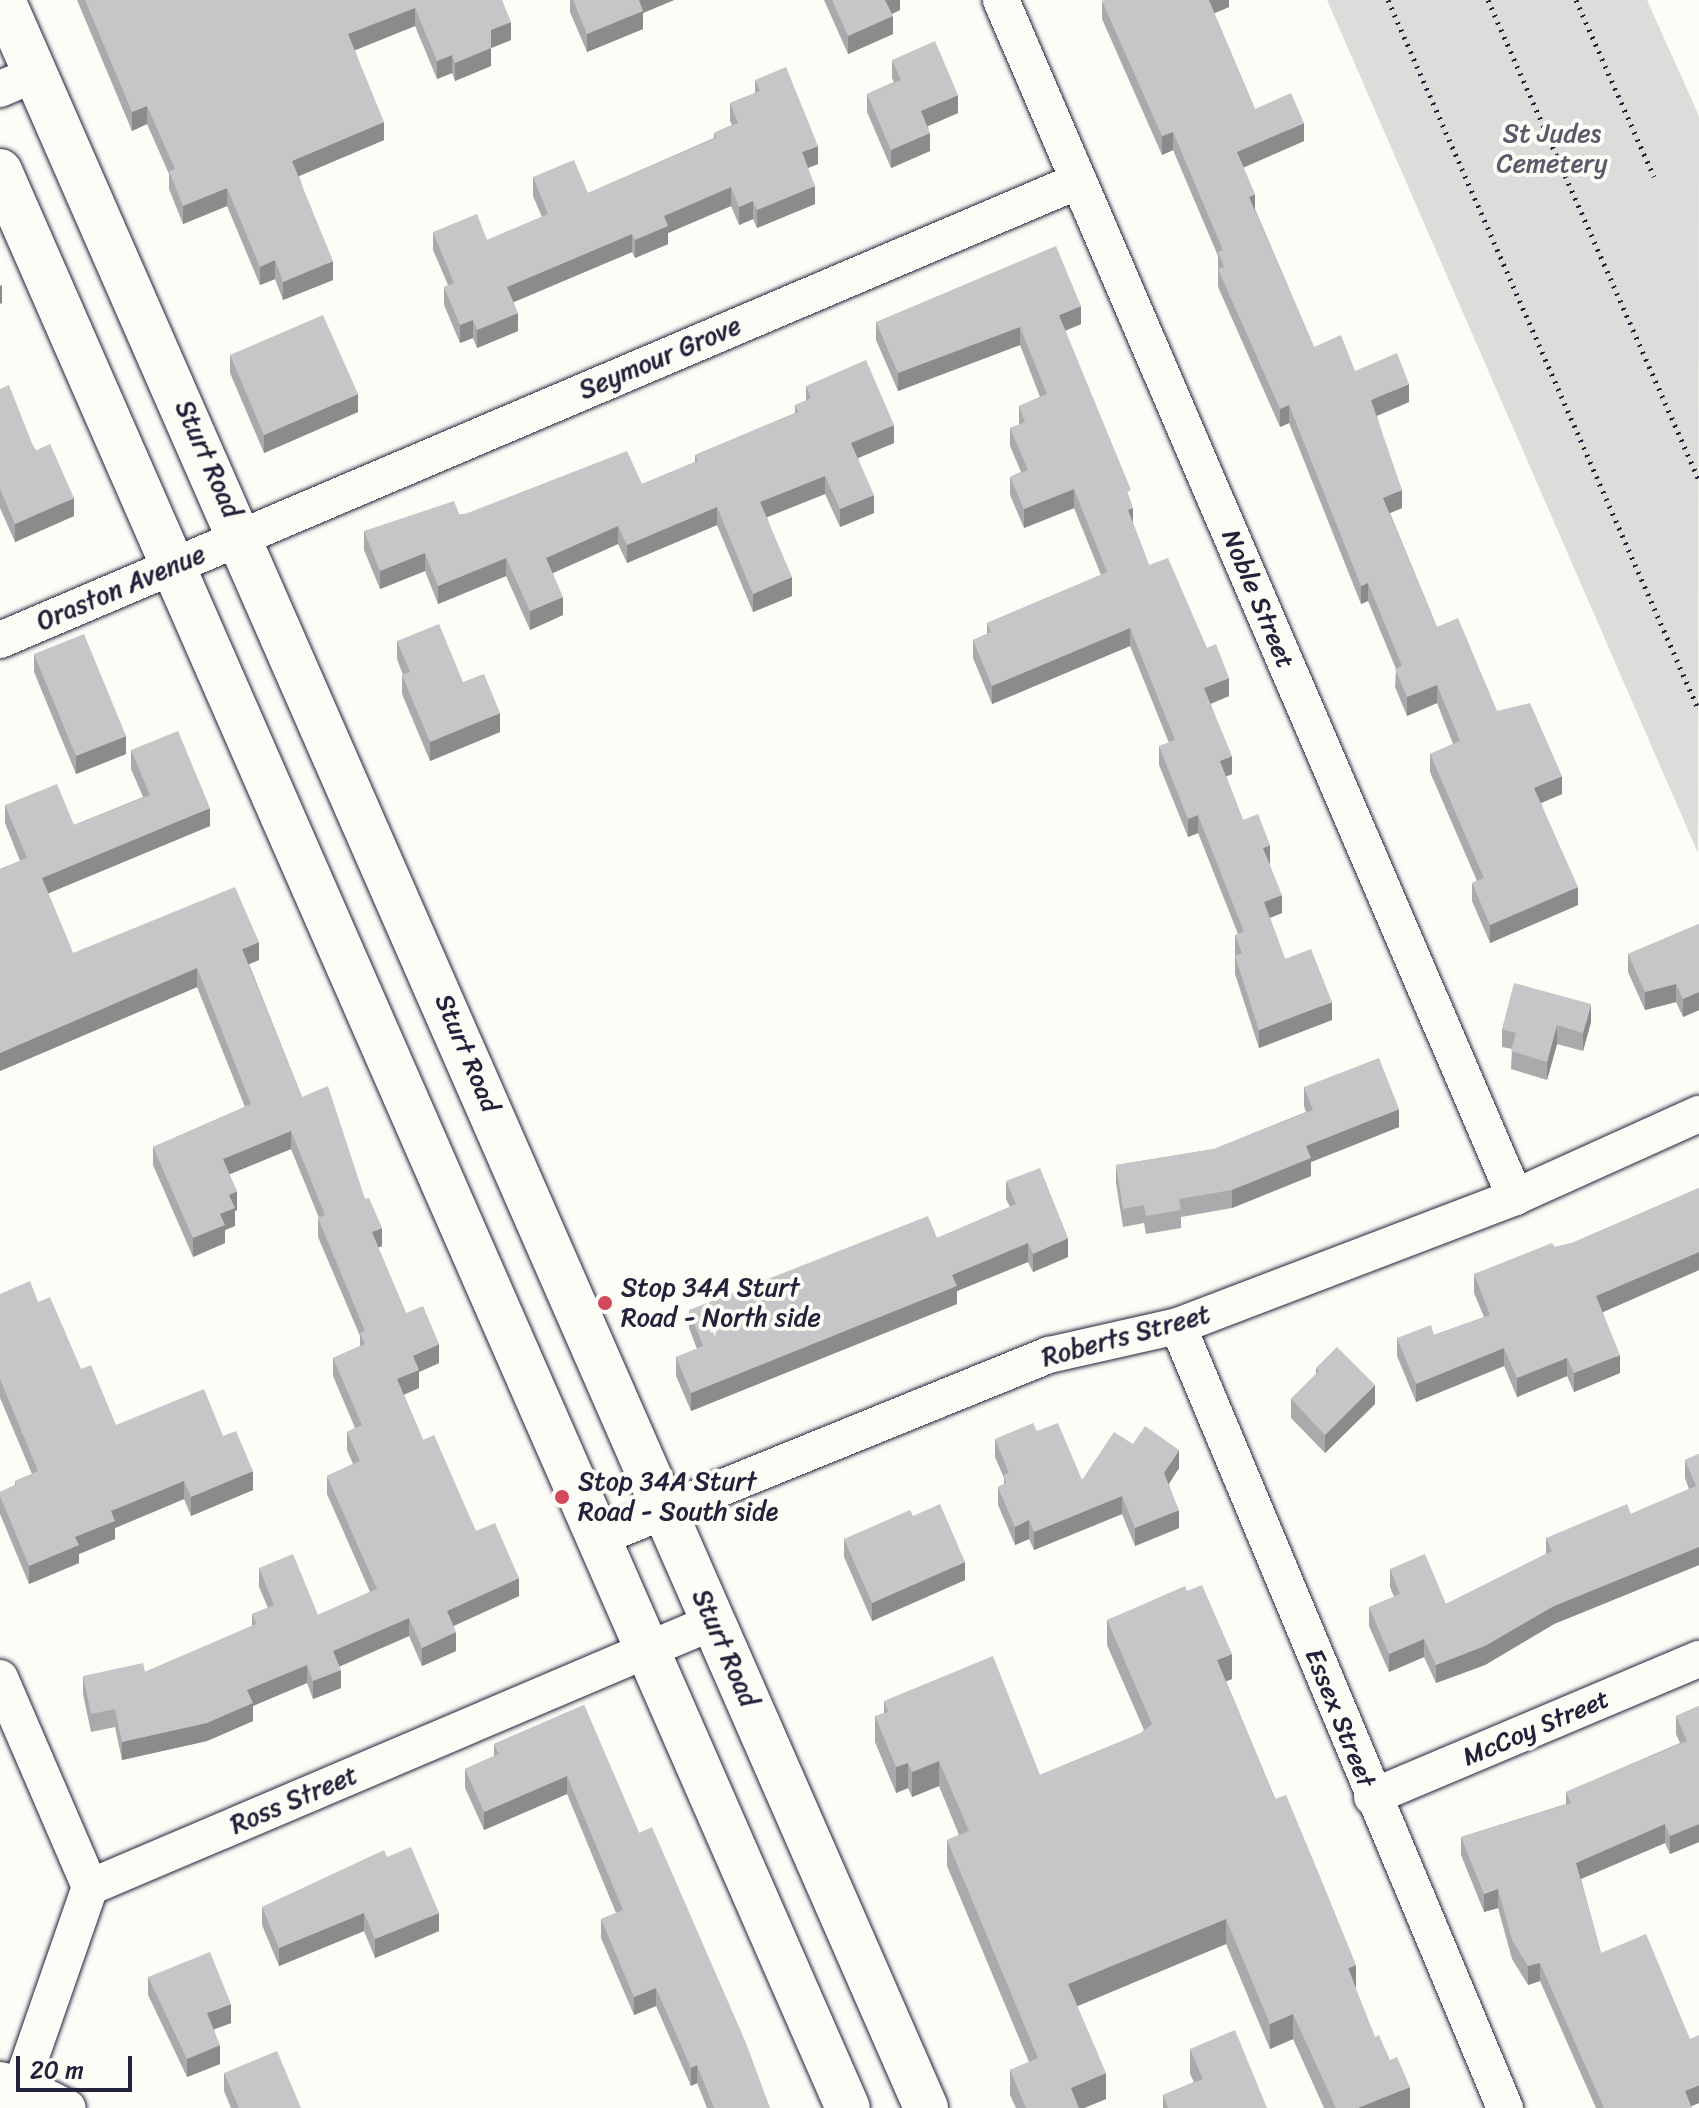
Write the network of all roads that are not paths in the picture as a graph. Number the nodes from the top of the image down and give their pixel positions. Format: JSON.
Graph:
{"nodes":[{"id":1,"x":3,"y":0,"type":"edge"},
{"id":2,"x":1001,"y":0,"type":"edge"},
{"id":3,"x":18,"y":82,"type":"edge"},
{"id":4,"x":0,"y":171,"type":"edge"},
{"id":5,"x":1078,"y":181,"type":"junction"},
{"id":6,"x":242,"y":536,"type":"junction"},
{"id":7,"x":171,"y":566,"type":"junction"},
{"id":8,"x":0,"y":640,"type":"edge"},
{"id":9,"x":1699,"y":1114,"type":"edge"},
{"id":10,"x":1515,"y":1197,"type":"junction"},
{"id":11,"x":1178,"y":1326,"type":"junction"},
{"id":12,"x":664,"y":1508,"type":"junction"},
{"id":13,"x":598,"y":1538,"type":"junction"},
{"id":14,"x":713,"y":1622,"type":"junction"},
{"id":15,"x":646,"y":1648,"type":"junction"},
{"id":16,"x":1699,"y":1659,"type":"edge"},
{"id":17,"x":0,"y":1678,"type":"edge"},
{"id":18,"x":1372,"y":1797,"type":"junction"},
{"id":19,"x":90,"y":1887,"type":"junction"},
{"id":20,"x":12,"y":2091,"type":"edge"},
{"id":21,"x":68,"y":2108,"type":"edge"},
{"id":22,"x":848,"y":2108,"type":"edge"},
{"id":23,"x":926,"y":2108,"type":"edge"},
{"id":24,"x":1505,"y":2108,"type":"edge"}],
"edges":[{"from":1,"to":3,"type":"main road","name":"Sturt Road"},
{"from":2,"to":5,"type":"street","name":"Noble Street"},
{"from":3,"to":6,"type":"main road","name":"Sturt Road"},
{"from":4,"to":7,"type":"main road"},
{"from":5,"to":6,"type":"street","name":"Seymour Grove"},
{"from":5,"to":10,"type":"street","name":"Noble Street"},
{"from":6,"to":7,"type":"street","name":"Oraston Avenue"},
{"from":6,"to":12,"type":"main road","name":"Sturt Road"},
{"from":7,"to":8,"type":"street","name":"Oraston Avenue"},
{"from":7,"to":13,"type":"main road"},
{"from":9,"to":10,"type":"street","name":"Roberts Street"},
{"from":10,"to":11,"type":"street","name":"Roberts Street"},
{"from":11,"to":12,"type":"street","name":"Roberts Street"},
{"from":11,"to":18,"type":"street","name":"Essex Street"},
{"from":12,"to":13,"type":"street","name":"Roberts Street"},
{"from":12,"to":14,"type":"main road","name":"Sturt Road"},
{"from":13,"to":15,"type":"main road"},
{"from":14,"to":15,"type":"street","name":"Ross Street"},
{"from":14,"to":23,"type":"main road","name":"Sturt Road"},
{"from":15,"to":19,"type":"street","name":"Ross Street"},
{"from":15,"to":22,"type":"main road"},
{"from":16,"to":18,"type":"street","name":"McCoy Street"},
{"from":17,"to":19,"type":"street"},
{"from":18,"to":24,"type":"street","name":"Essex Street"},
{"from":19,"to":20,"type":"street"},
{"from":20,"to":21,"type":"street"}]}
